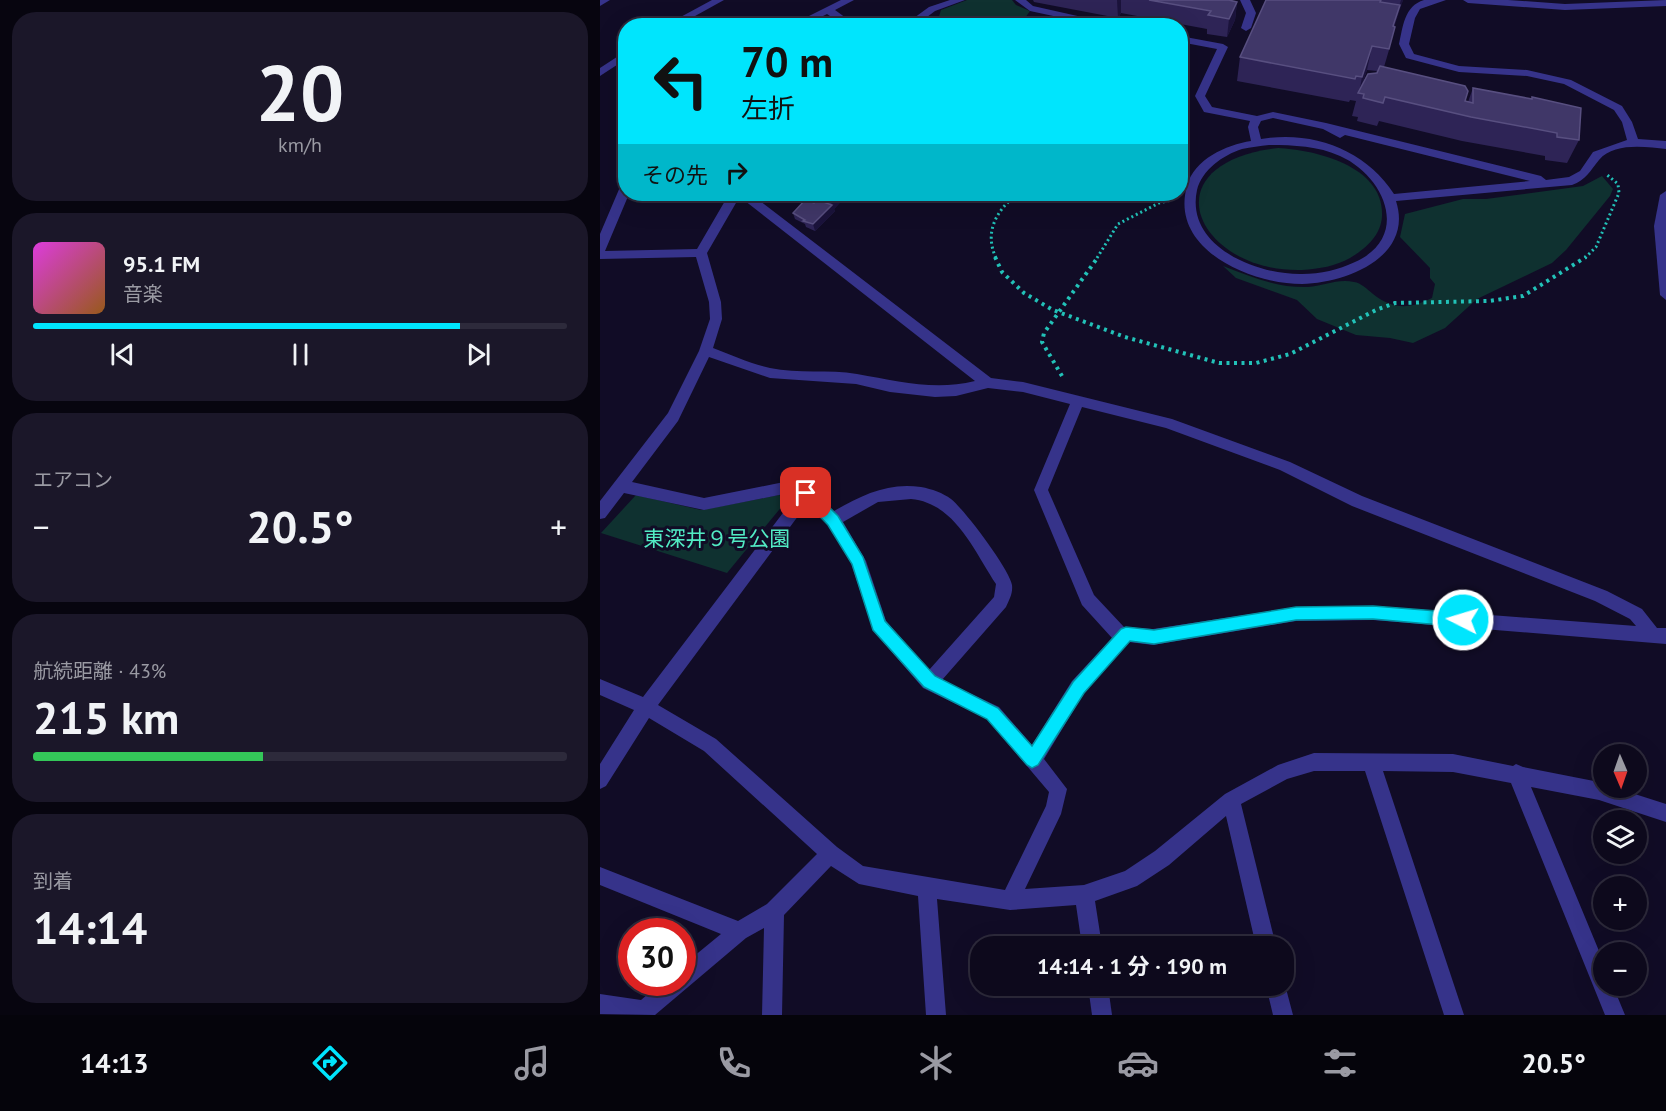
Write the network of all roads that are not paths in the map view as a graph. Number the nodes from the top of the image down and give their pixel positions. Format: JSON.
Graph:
{"nodes":[{"id":1,"x":605,"y":0,"type":"edge"},
{"id":2,"x":719,"y":0,"type":"edge"},
{"id":3,"x":849,"y":0,"type":"edge"},
{"id":4,"x":960,"y":0,"type":"edge"},
{"id":5,"x":1020,"y":0,"type":"edge"},
{"id":6,"x":1245,"y":0,"type":"edge"},
{"id":7,"x":1441,"y":0,"type":"edge"},
{"id":8,"x":1468,"y":0,"type":"edge"},
{"id":9,"x":600,"y":3,"type":"edge"},
{"id":10,"x":1666,"y":3,"type":"edge"},
{"id":11,"x":828,"y":10,"type":"junction"},
{"id":12,"x":684,"y":18,"type":"edge"},
{"id":13,"x":811,"y":18,"type":"edge"},
{"id":14,"x":840,"y":18,"type":"edge"},
{"id":15,"x":919,"y":18,"type":"edge"},
{"id":16,"x":1078,"y":18,"type":"edge"},
{"id":17,"x":1246,"y":28,"type":"dead end"},
{"id":18,"x":1188,"y":41,"type":"edge"},
{"id":19,"x":605,"y":63,"type":"edge"},
{"id":20,"x":600,"y":73,"type":"edge"},
{"id":21,"x":1257,"y":119,"type":"junction"},
{"id":22,"x":1335,"y":129,"type":"junction"},
{"id":23,"x":1633,"y":142,"type":"junction"},
{"id":24,"x":1257,"y":143,"type":"junction"},
{"id":25,"x":1666,"y":145,"type":"edge"},
{"id":26,"x":1335,"y":150,"type":"junction"},
{"id":27,"x":1553,"y":183,"type":"junction"},
{"id":28,"x":1666,"y":195,"type":"edge"},
{"id":29,"x":1390,"y":198,"type":"junction"},
{"id":30,"x":620,"y":201,"type":"edge"},
{"id":31,"x":731,"y":201,"type":"edge"},
{"id":32,"x":753,"y":201,"type":"edge"},
{"id":33,"x":600,"y":248,"type":"edge"},
{"id":34,"x":701,"y":253,"type":"junction"},
{"id":35,"x":600,"y":255,"type":"edge"},
{"id":36,"x":1666,"y":295,"type":"edge"},
{"id":37,"x":706,"y":351,"type":"junction"},
{"id":38,"x":988,"y":383,"type":"junction"},
{"id":39,"x":1078,"y":401,"type":"junction"},
{"id":40,"x":621,"y":486,"type":"junction"},
{"id":41,"x":806,"y":493,"type":"junction"},
{"id":42,"x":600,"y":513,"type":"edge"},
{"id":43,"x":833,"y":520,"type":"junction"},
{"id":44,"x":1660,"y":635,"type":"edge"},
{"id":45,"x":1123,"y":638,"type":"junction"},
{"id":46,"x":929,"y":682,"type":"junction"},
{"id":47,"x":600,"y":687,"type":"edge"},
{"id":48,"x":646,"y":707,"type":"junction"},
{"id":49,"x":1032,"y":760,"type":"junction"},
{"id":50,"x":1371,"y":762,"type":"junction"},
{"id":51,"x":1516,"y":773,"type":"junction"},
{"id":52,"x":600,"y":780,"type":"edge"},
{"id":53,"x":1231,"y":800,"type":"junction"},
{"id":54,"x":1666,"y":813,"type":"edge"},
{"id":55,"x":830,"y":854,"type":"junction"},
{"id":56,"x":600,"y":876,"type":"edge"},
{"id":57,"x":927,"y":888,"type":"junction"},
{"id":58,"x":1084,"y":895,"type":"junction"},
{"id":59,"x":1010,"y":900,"type":"junction"},
{"id":60,"x":774,"y":911,"type":"junction"},
{"id":61,"x":739,"y":931,"type":"junction"},
{"id":62,"x":1090,"y":936,"type":"edge"},
{"id":63,"x":1264,"y":936,"type":"edge"},
{"id":64,"x":696,"y":967,"type":"edge"},
{"id":65,"x":662,"y":996,"type":"edge"},
{"id":66,"x":1099,"y":996,"type":"edge"},
{"id":67,"x":1278,"y":996,"type":"edge"},
{"id":68,"x":600,"y":1004,"type":"edge"},
{"id":69,"x":643,"y":1013,"type":"edge"},
{"id":70,"x":772,"y":1015,"type":"edge"},
{"id":71,"x":936,"y":1015,"type":"edge"},
{"id":72,"x":1102,"y":1015,"type":"edge"},
{"id":73,"x":1283,"y":1015,"type":"edge"},
{"id":74,"x":1454,"y":1015,"type":"edge"},
{"id":75,"x":1615,"y":1015,"type":"edge"}],
"edges":[{"from":1,"to":9,"type":"street"},
{"from":2,"to":12,"type":"street"},
{"from":3,"to":11,"type":"street"},
{"from":4,"to":15,"type":"street"},
{"from":5,"to":16,"type":"street"},
{"from":6,"to":17,"type":"street"},
{"from":7,"to":23,"type":"street"},
{"from":8,"to":10,"type":"street"},
{"from":11,"to":13,"type":"street"},
{"from":11,"to":14,"type":"street"},
{"from":18,"to":21,"type":"street"},
{"from":19,"to":20,"type":"street"},
{"from":21,"to":22,"type":"street"},
{"from":21,"to":24,"type":"street"},
{"from":22,"to":26,"type":"street"},
{"from":22,"to":27,"type":"street"},
{"from":23,"to":25,"type":"street"},
{"from":23,"to":27,"type":"street"},
{"from":24,"to":26,"type":"street"},
{"from":24,"to":29,"type":"street"},
{"from":26,"to":29,"type":"street"},
{"from":27,"to":29,"type":"street"},
{"from":28,"to":36,"type":"street"},
{"from":30,"to":33,"type":"street"},
{"from":31,"to":34,"type":"street"},
{"from":32,"to":38,"type":"street"},
{"from":34,"to":35,"type":"street"},
{"from":34,"to":37,"type":"street"},
{"from":37,"to":38,"type":"street"},
{"from":37,"to":40,"type":"street"},
{"from":38,"to":39,"type":"street"},
{"from":39,"to":44,"type":"street"},
{"from":39,"to":45,"type":"street"},
{"from":40,"to":41,"type":"street"},
{"from":40,"to":42,"type":"street"},
{"from":41,"to":43,"type":"street"},
{"from":41,"to":48,"type":"street"},
{"from":43,"to":46,"type":"street"},
{"from":43,"to":46,"type":"street"},
{"from":44,"to":45,"type":"street"},
{"from":45,"to":49,"type":"street"},
{"from":46,"to":49,"type":"street"},
{"from":47,"to":48,"type":"street"},
{"from":48,"to":52,"type":"street"},
{"from":48,"to":55,"type":"street"},
{"from":49,"to":59,"type":"street"},
{"from":50,"to":51,"type":"street"},
{"from":50,"to":53,"type":"street"},
{"from":50,"to":74,"type":"street"},
{"from":51,"to":54,"type":"street"},
{"from":51,"to":75,"type":"street"},
{"from":53,"to":58,"type":"street"},
{"from":53,"to":63,"type":"street"},
{"from":55,"to":57,"type":"street"},
{"from":55,"to":60,"type":"street"},
{"from":56,"to":61,"type":"street"},
{"from":57,"to":59,"type":"street"},
{"from":57,"to":71,"type":"street"},
{"from":58,"to":59,"type":"street"},
{"from":58,"to":62,"type":"street"},
{"from":60,"to":61,"type":"street"},
{"from":60,"to":70,"type":"street"},
{"from":61,"to":64,"type":"street"},
{"from":65,"to":69,"type":"street"},
{"from":66,"to":72,"type":"street"},
{"from":67,"to":73,"type":"street"},
{"from":68,"to":69,"type":"street"}]}
